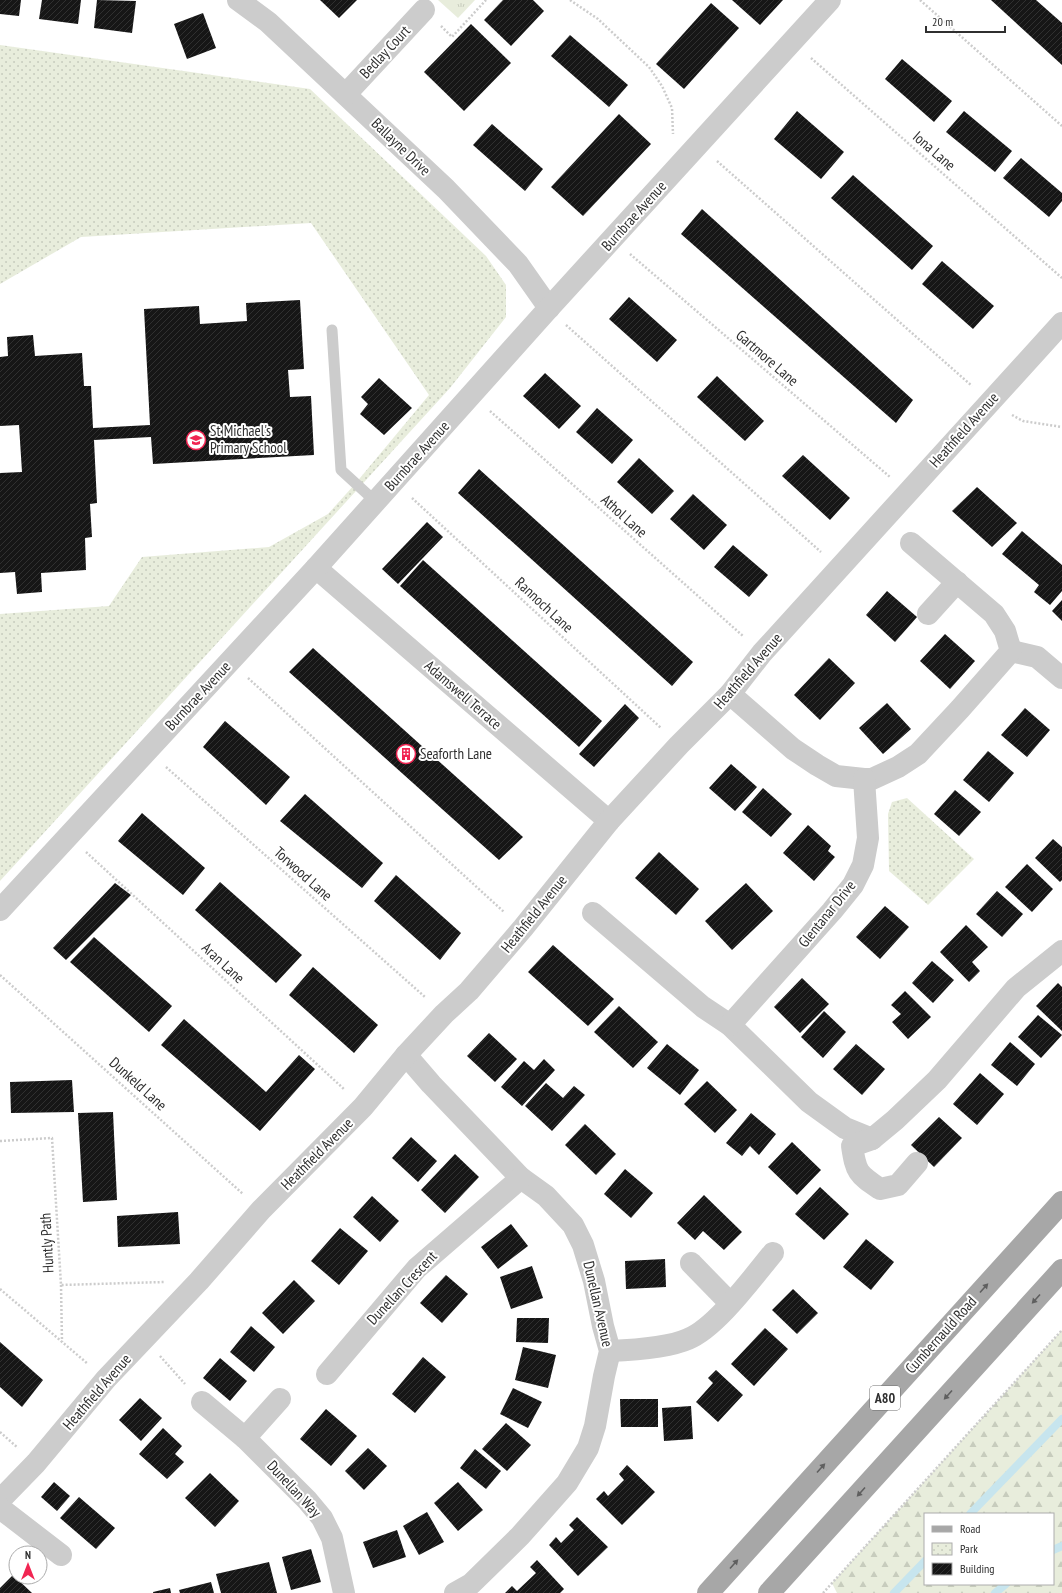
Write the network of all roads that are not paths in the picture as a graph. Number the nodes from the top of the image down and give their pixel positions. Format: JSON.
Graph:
{"nodes":[{"id":1,"x":238,"y":0,"type":"edge"},
{"id":2,"x":830,"y":0,"type":"edge"},
{"id":3,"x":424,"y":10,"type":"road end"},
{"id":4,"x":346,"y":94,"type":"junction"},
{"id":5,"x":549,"y":308,"type":"junction"},
{"id":6,"x":1062,"y":323,"type":"edge"},
{"id":7,"x":332,"y":330,"type":"dead end"},
{"id":8,"x":376,"y":502,"type":"junction"},
{"id":9,"x":911,"y":543,"type":"dead end"},
{"id":10,"x":316,"y":568,"type":"junction"},
{"id":11,"x":957,"y":582,"type":"junction"},
{"id":12,"x":928,"y":614,"type":"dead end"},
{"id":13,"x":1011,"y":651,"type":"junction"},
{"id":14,"x":1062,"y":678,"type":"edge"},
{"id":15,"x":730,"y":694,"type":"junction"},
{"id":16,"x":864,"y":779,"type":"junction"},
{"id":17,"x":609,"y":821,"type":"junction"},
{"id":18,"x":0,"y":910,"type":"edge"},
{"id":19,"x":593,"y":913,"type":"dead end"},
{"id":20,"x":1062,"y":951,"type":"edge"},
{"id":21,"x":730,"y":1025,"type":"junction"},
{"id":22,"x":406,"y":1055,"type":"junction"},
{"id":23,"x":872,"y":1139,"type":"junction"},
{"id":24,"x":917,"y":1164,"type":"dead end"},
{"id":25,"x":521,"y":1178,"type":"junction"},
{"id":26,"x":1062,"y":1202,"type":"edge"},
{"id":27,"x":773,"y":1253,"type":"dead end"},
{"id":28,"x":691,"y":1263,"type":"dead end"},
{"id":29,"x":1062,"y":1270,"type":"edge"},
{"id":30,"x":730,"y":1303,"type":"junction"},
{"id":31,"x":610,"y":1352,"type":"junction"},
{"id":32,"x":327,"y":1374,"type":"dead end"},
{"id":33,"x":280,"y":1399,"type":"dead end"},
{"id":34,"x":202,"y":1402,"type":"road end"},
{"id":35,"x":245,"y":1438,"type":"junction"},
{"id":36,"x":0,"y":1500,"type":"edge"},
{"id":37,"x":0,"y":1508,"type":"edge"},
{"id":38,"x":61,"y":1555,"type":"dead end"},
{"id":39,"x":344,"y":1593,"type":"edge"},
{"id":40,"x":455,"y":1593,"type":"edge"},
{"id":41,"x":708,"y":1593,"type":"edge"},
{"id":42,"x":769,"y":1593,"type":"edge"}],
"edges":[{"from":1,"to":4,"type":"street","name":"Ballayne Drive"},
{"from":2,"to":5,"type":"street","name":"Burnbrae Avenue"},
{"from":3,"to":4,"type":"street","name":"Bedlay Court"},
{"from":4,"to":5,"type":"street","name":"Ballayne Drive"},
{"from":5,"to":8,"type":"street","name":"Burnbrae Avenue"},
{"from":6,"to":15,"type":"street","name":"Heathfield Avenue"},
{"from":7,"to":8,"type":"lane"},
{"from":8,"to":10,"type":"street","name":"Burnbrae Avenue"},
{"from":9,"to":11,"type":"street"},
{"from":10,"to":17,"type":"street","name":"Adamswell Terrace"},
{"from":10,"to":18,"type":"street","name":"Burnbrae Avenue"},
{"from":11,"to":12,"type":"street"},
{"from":11,"to":13,"type":"street"},
{"from":13,"to":14,"type":"street"},
{"from":13,"to":16,"type":"street"},
{"from":15,"to":16,"type":"street"},
{"from":15,"to":17,"type":"street","name":"Heathfield Avenue"},
{"from":16,"to":21,"type":"street","name":"Glentanar Drive"},
{"from":17,"to":22,"type":"street","name":"Heathfield Avenue"},
{"from":19,"to":21,"type":"street"},
{"from":20,"to":23,"type":"street"},
{"from":21,"to":23,"type":"street"},
{"from":22,"to":25,"type":"street","name":"Dunellan Avenue"},
{"from":22,"to":36,"type":"street","name":"Heathfield Avenue"},
{"from":23,"to":24,"type":"street"},
{"from":25,"to":31,"type":"street","name":"Dunellan Avenue"},
{"from":25,"to":32,"type":"street","name":"Dunellan Crescent"},
{"from":41,"to":26,"type":"main road","name":"Cumbernauld Road","number":"A80","one_way":true},
{"from":27,"to":30,"type":"street"},
{"from":28,"to":30,"type":"street"},
{"from":29,"to":42,"type":"main road","one_way":true},
{"from":30,"to":31,"type":"street"},
{"from":31,"to":40,"type":"street","name":"Dunellan Avenue"},
{"from":33,"to":35,"type":"street"},
{"from":34,"to":35,"type":"street","name":"Dunellan Way"},
{"from":35,"to":39,"type":"street","name":"Dunellan Way"},
{"from":37,"to":38,"type":"street"}]}
